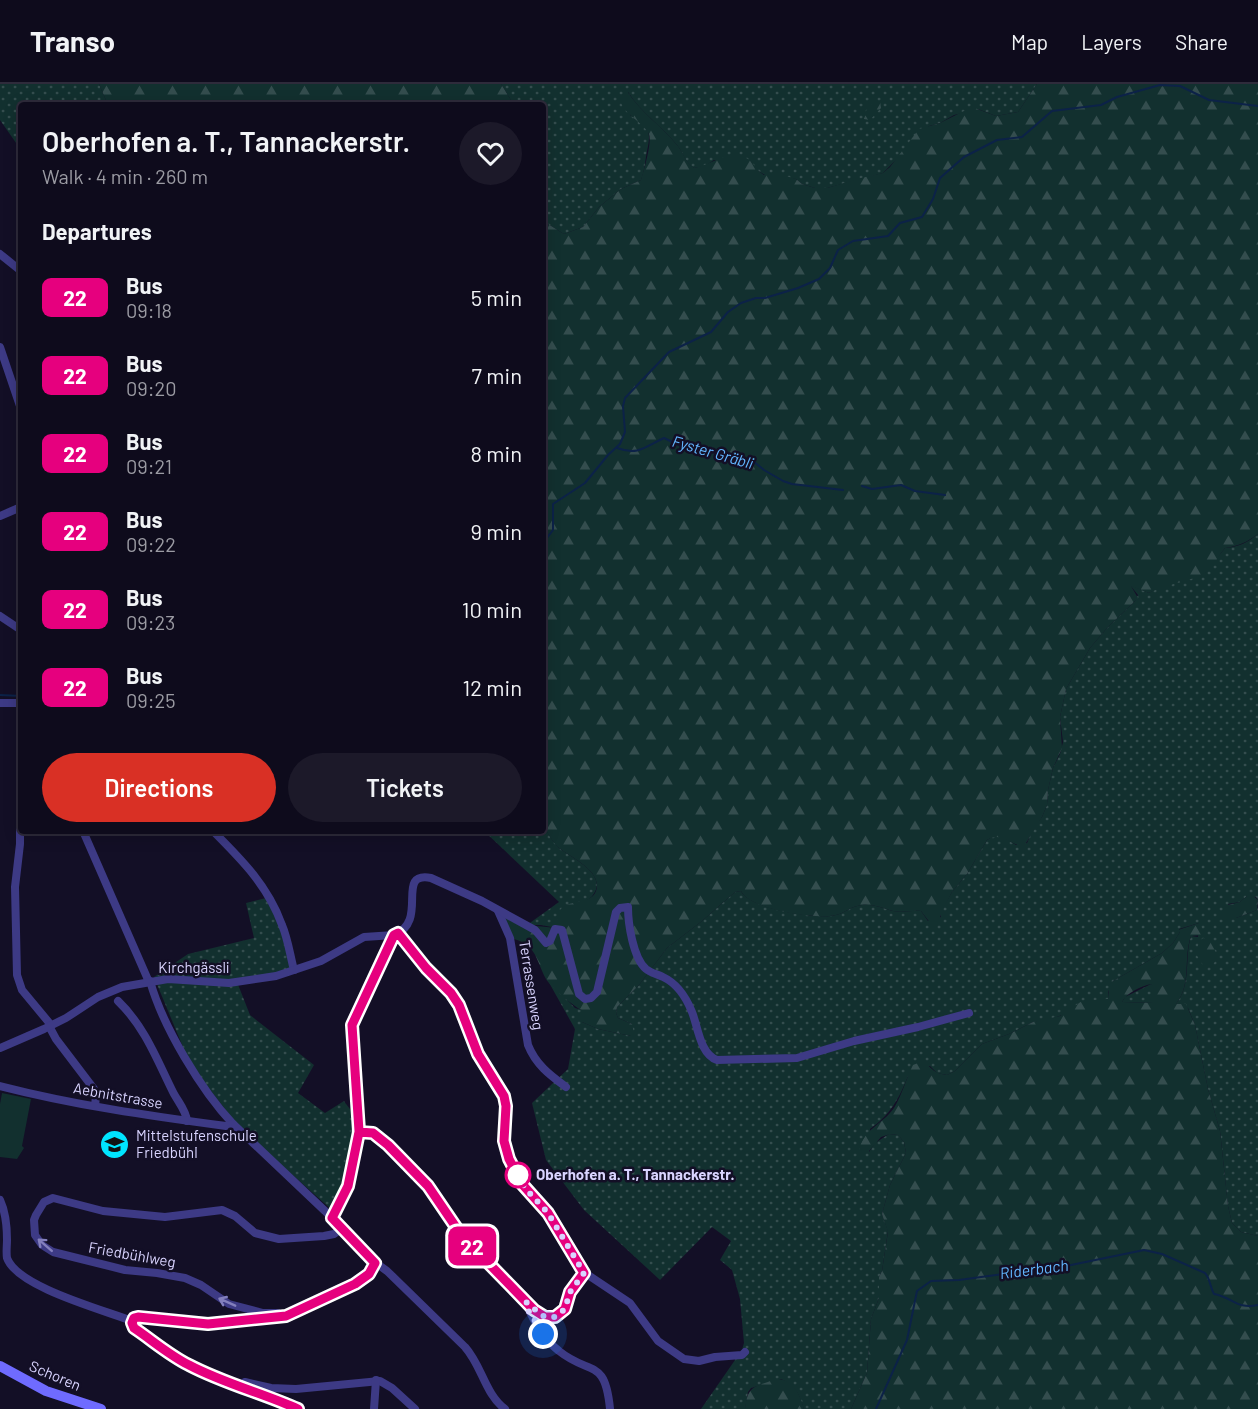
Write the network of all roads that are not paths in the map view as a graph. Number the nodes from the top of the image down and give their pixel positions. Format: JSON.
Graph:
{"nodes":[{"id":1,"x":0,"y":254,"type":"edge"},
{"id":2,"x":18,"y":268,"type":"edge"},
{"id":3,"x":0,"y":347,"type":"edge"},
{"id":4,"x":18,"y":400,"type":"edge"},
{"id":5,"x":18,"y":508,"type":"edge"},
{"id":6,"x":0,"y":516,"type":"edge"},
{"id":7,"x":0,"y":616,"type":"edge"},
{"id":8,"x":18,"y":628,"type":"edge"},
{"id":9,"x":0,"y":703,"type":"edge"},
{"id":10,"x":18,"y":703,"type":"edge"},
{"id":11,"x":20,"y":834,"type":"edge"},
{"id":12,"x":87,"y":834,"type":"edge"},
{"id":13,"x":216,"y":834,"type":"edge"},
{"id":14,"x":498,"y":910,"type":"junction"},
{"id":15,"x":396,"y":934,"type":"junction"},
{"id":16,"x":294,"y":970,"type":"junction"},
{"id":17,"x":149,"y":982,"type":"junction"},
{"id":18,"x":118,"y":1001,"type":"dead end"},
{"id":19,"x":969,"y":1013,"type":"dead end"},
{"id":20,"x":50,"y":1026,"type":"junction"},
{"id":21,"x":0,"y":1048,"type":"edge"},
{"id":22,"x":0,"y":1086,"type":"edge"},
{"id":23,"x":566,"y":1087,"type":"dead end"},
{"id":24,"x":95,"y":1106,"type":"junction"},
{"id":25,"x":187,"y":1121,"type":"junction"},
{"id":26,"x":232,"y":1125,"type":"junction"},
{"id":27,"x":359,"y":1132,"type":"junction"},
{"id":28,"x":0,"y":1200,"type":"edge"},
{"id":29,"x":332,"y":1218,"type":"junction"},
{"id":30,"x":341,"y":1229,"type":"junction"},
{"id":31,"x":375,"y":1263,"type":"junction"},
{"id":32,"x":584,"y":1273,"type":"junction"},
{"id":33,"x":526,"y":1302,"type":"junction"},
{"id":34,"x":282,"y":1317,"type":"junction"},
{"id":35,"x":132,"y":1321,"type":"junction"},
{"id":36,"x":745,"y":1352,"type":"dead end"},
{"id":37,"x":0,"y":1366,"type":"edge"},
{"id":38,"x":194,"y":1368,"type":"junction"},
{"id":39,"x":376,"y":1380,"type":"junction"},
{"id":40,"x":101,"y":1409,"type":"edge"},
{"id":41,"x":298,"y":1409,"type":"edge"},
{"id":42,"x":374,"y":1409,"type":"edge"},
{"id":43,"x":415,"y":1409,"type":"edge"},
{"id":44,"x":505,"y":1409,"type":"edge"},
{"id":45,"x":609,"y":1409,"type":"edge"}],
"edges":[{"from":1,"to":2,"type":"street"},
{"from":3,"to":4,"type":"street"},
{"from":5,"to":6,"type":"street"},
{"from":7,"to":8,"type":"street"},
{"from":9,"to":10,"type":"street"},
{"from":11,"to":20,"type":"street"},
{"from":12,"to":17,"type":"street"},
{"from":13,"to":16,"type":"street"},
{"from":14,"to":15,"type":"street"},
{"from":14,"to":19,"type":"street"},
{"from":14,"to":23,"type":"street","name":"Terrassenweg"},
{"from":15,"to":16,"type":"street","name":"Kirchgässli"},
{"from":15,"to":27,"type":"street"},
{"from":15,"to":32,"type":"street"},
{"from":16,"to":17,"type":"street","name":"Kirchgässli"},
{"from":17,"to":20,"type":"street","name":"Kirchgässli"},
{"from":17,"to":26,"type":"street"},
{"from":18,"to":25,"type":"street"},
{"from":20,"to":21,"type":"street","name":"Kirchgässli"},
{"from":20,"to":24,"type":"street"},
{"from":22,"to":24,"type":"street","name":"Aebnitstrasse"},
{"from":24,"to":25,"type":"street","name":"Aebnitstrasse"},
{"from":25,"to":26,"type":"street","name":"Aebnitstrasse"},
{"from":26,"to":29,"type":"street"},
{"from":27,"to":29,"type":"street"},
{"from":27,"to":33,"type":"street"},
{"from":28,"to":35,"type":"street"},
{"from":29,"to":30,"type":"street"},
{"from":30,"to":31,"type":"street"},
{"from":34,"to":30,"type":"street","name":"Friedbühlweg","one_way":true},
{"from":31,"to":34,"type":"street"},
{"from":31,"to":44,"type":"street"},
{"from":32,"to":33,"type":"street"},
{"from":32,"to":36,"type":"street"},
{"from":33,"to":45,"type":"street"},
{"from":34,"to":35,"type":"street"},
{"from":35,"to":38,"type":"street"},
{"from":37,"to":40,"type":"main road","name":"Schoren"},
{"from":38,"to":39,"type":"street"},
{"from":38,"to":41,"type":"street"},
{"from":39,"to":42,"type":"street"},
{"from":39,"to":43,"type":"street"}]}
